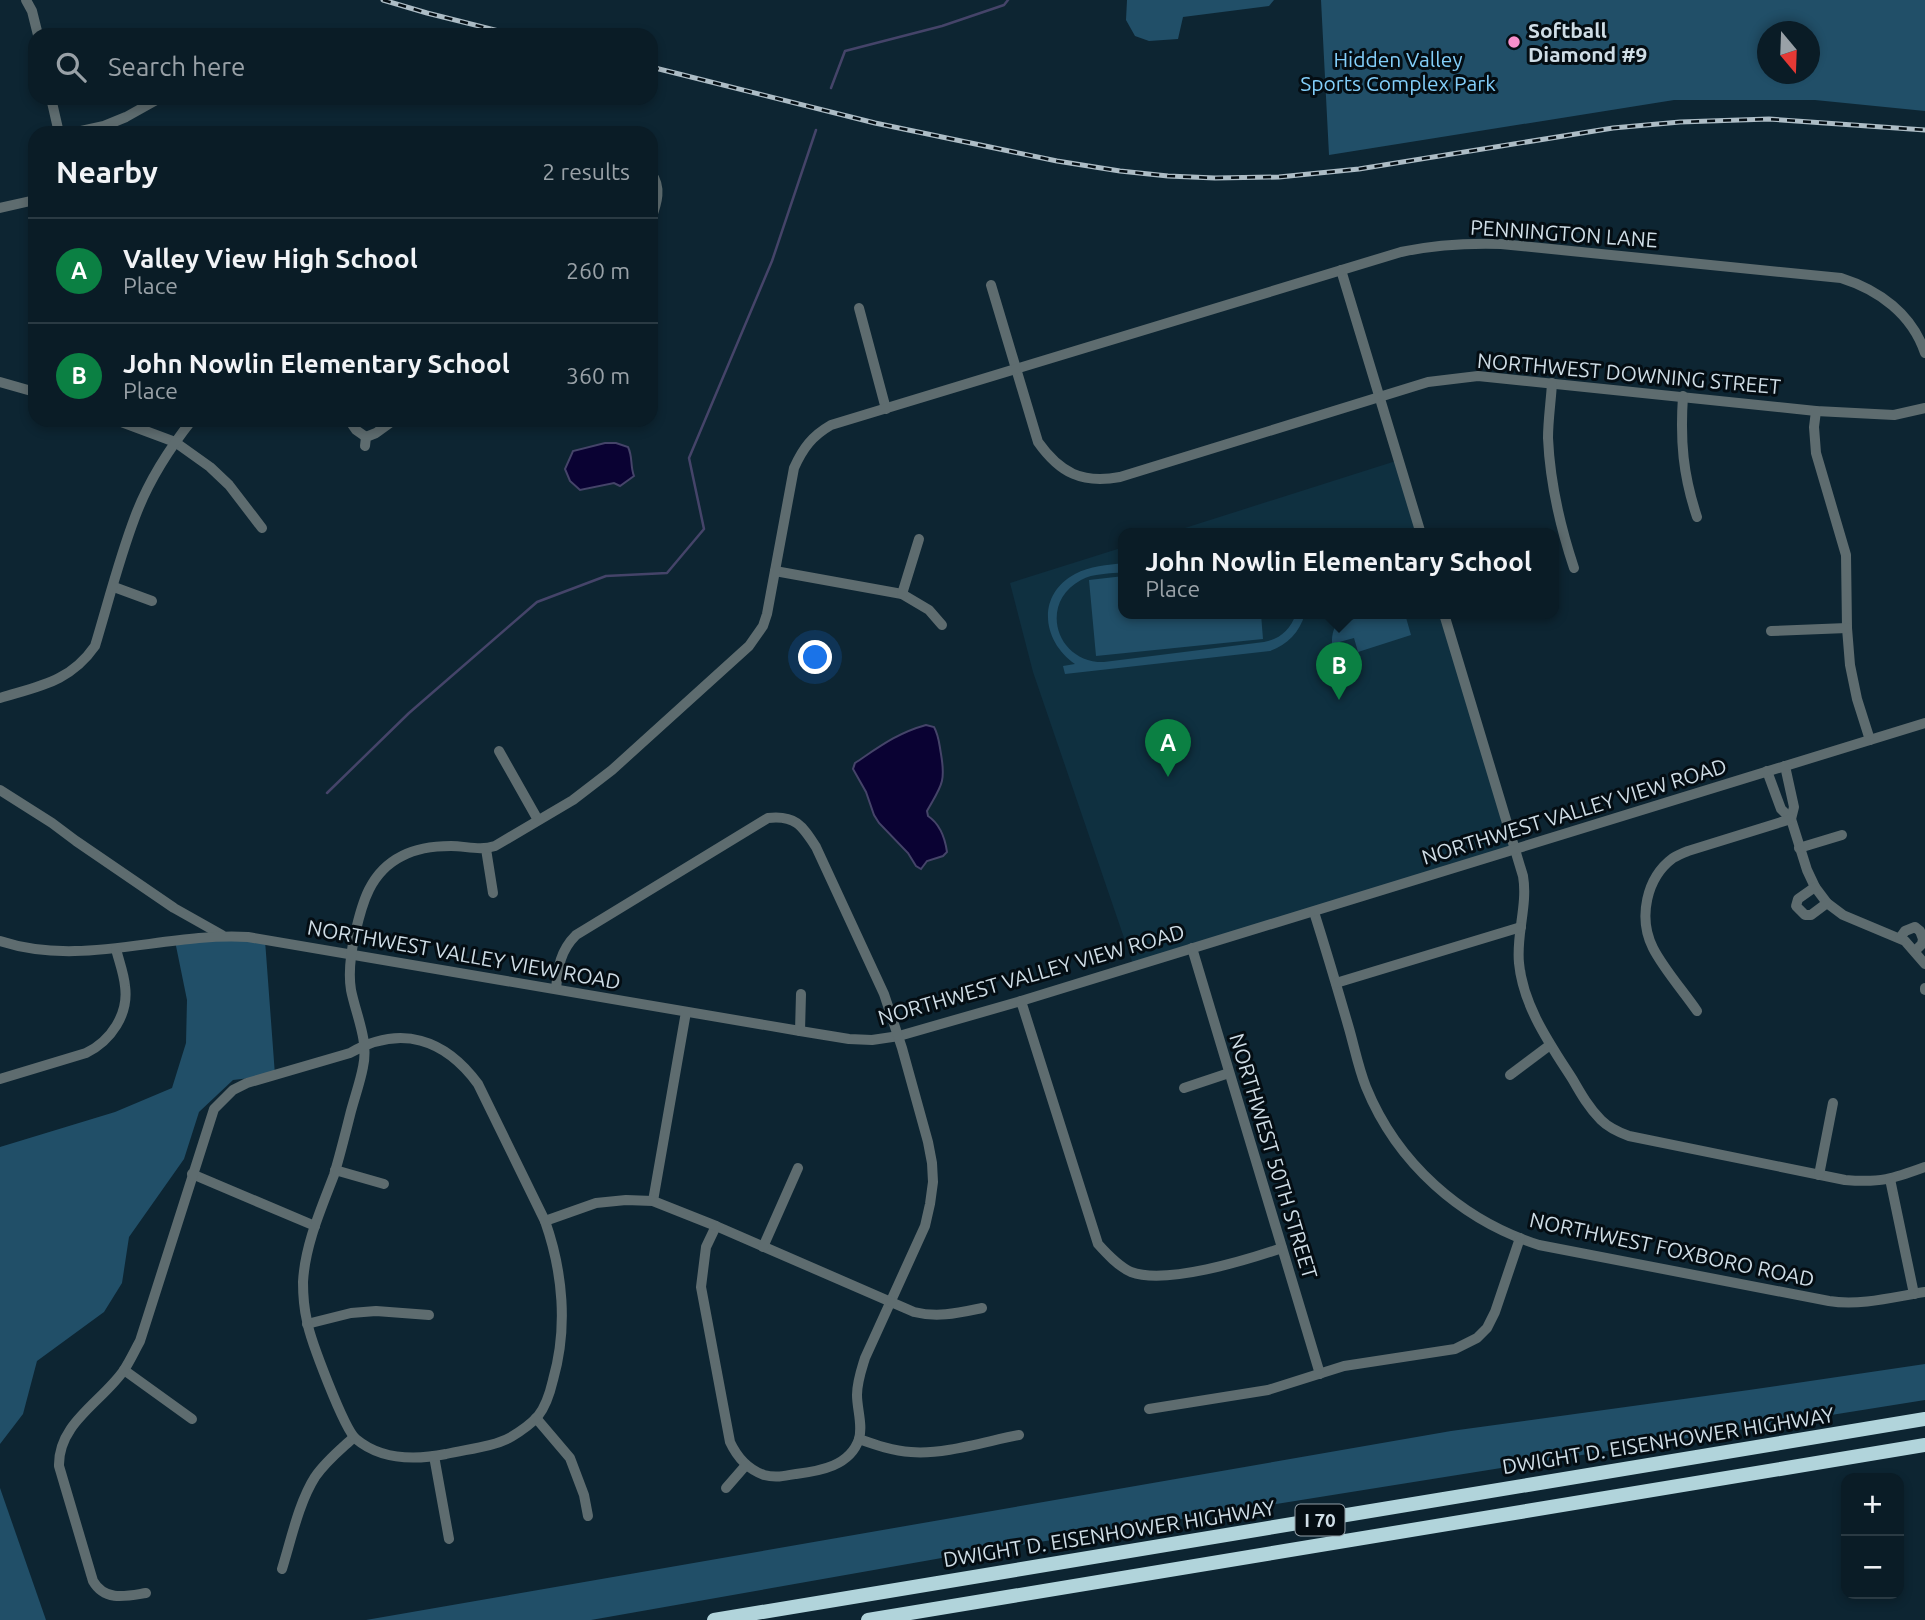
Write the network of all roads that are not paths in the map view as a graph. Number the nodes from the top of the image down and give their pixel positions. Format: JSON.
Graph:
{"nodes":[{"id":1,"x":28,"y":0,"type":"edge"},
{"id":2,"x":36,"y":28,"type":"edge"},
{"id":3,"x":53,"y":105,"type":"edge"},
{"id":4,"x":147,"y":105,"type":"edge"},
{"id":5,"x":57,"y":126,"type":"edge"},
{"id":6,"x":104,"y":126,"type":"edge"},
{"id":7,"x":28,"y":202,"type":"edge"},
{"id":8,"x":0,"y":208,"type":"edge"},
{"id":9,"x":1341,"y":271,"type":"junction"},
{"id":10,"x":991,"y":285,"type":"dead end"},
{"id":11,"x":859,"y":308,"type":"dead end"},
{"id":12,"x":1925,"y":353,"type":"edge"},
{"id":13,"x":1016,"y":370,"type":"junction"},
{"id":14,"x":0,"y":382,"type":"edge"},
{"id":15,"x":1552,"y":383,"type":"junction"},
{"id":16,"x":28,"y":391,"type":"edge"},
{"id":17,"x":1683,"y":396,"type":"junction"},
{"id":18,"x":1380,"y":397,"type":"junction"},
{"id":19,"x":1925,"y":408,"type":"edge"},
{"id":20,"x":886,"y":409,"type":"junction"},
{"id":21,"x":1816,"y":411,"type":"junction"},
{"id":22,"x":135,"y":427,"type":"edge"},
{"id":23,"x":187,"y":427,"type":"edge"},
{"id":24,"x":354,"y":427,"type":"edge"},
{"id":25,"x":384,"y":427,"type":"edge"},
{"id":26,"x":175,"y":442,"type":"junction"},
{"id":27,"x":1697,"y":517,"type":"dead end"},
{"id":28,"x":262,"y":528,"type":"dead end"},
{"id":29,"x":1418,"y":528,"type":"edge"},
{"id":30,"x":919,"y":539,"type":"dead end"},
{"id":31,"x":1574,"y":568,"type":"dead end"},
{"id":32,"x":775,"y":571,"type":"junction"},
{"id":33,"x":114,"y":587,"type":"junction"},
{"id":34,"x":902,"y":594,"type":"junction"},
{"id":35,"x":152,"y":601,"type":"dead end"},
{"id":36,"x":1445,"y":619,"type":"edge"},
{"id":37,"x":942,"y":625,"type":"dead end"},
{"id":38,"x":1847,"y":628,"type":"junction"},
{"id":39,"x":1771,"y":631,"type":"dead end"},
{"id":40,"x":0,"y":698,"type":"edge"},
{"id":41,"x":1925,"y":723,"type":"edge"},
{"id":42,"x":1870,"y":740,"type":"junction"},
{"id":43,"x":499,"y":751,"type":"dead end"},
{"id":44,"x":1785,"y":766,"type":"junction"},
{"id":45,"x":1768,"y":771,"type":"junction"},
{"id":46,"x":0,"y":790,"type":"edge"},
{"id":47,"x":1791,"y":819,"type":"junction"},
{"id":48,"x":538,"y":820,"type":"junction"},
{"id":49,"x":1842,"y":835,"type":"dead end"},
{"id":50,"x":1799,"y":848,"type":"junction"},
{"id":51,"x":486,"y":849,"type":"junction"},
{"id":52,"x":1514,"y":849,"type":"junction"},
{"id":53,"x":1815,"y":887,"type":"junction"},
{"id":54,"x":493,"y":893,"type":"dead end"},
{"id":55,"x":1827,"y":904,"type":"junction"},
{"id":56,"x":1314,"y":912,"type":"junction"},
{"id":57,"x":1521,"y":927,"type":"junction"},
{"id":58,"x":223,"y":935,"type":"junction"},
{"id":59,"x":1900,"y":938,"type":"junction"},
{"id":60,"x":0,"y":941,"type":"edge"},
{"id":61,"x":1192,"y":948,"type":"junction"},
{"id":62,"x":116,"y":949,"type":"junction"},
{"id":63,"x":1915,"y":951,"type":"junction"},
{"id":64,"x":351,"y":953,"type":"junction"},
{"id":65,"x":1925,"y":964,"type":"edge"},
{"id":66,"x":1336,"y":982,"type":"junction"},
{"id":67,"x":556,"y":989,"type":"junction"},
{"id":68,"x":801,"y":994,"type":"dead end"},
{"id":69,"x":1021,"y":1001,"type":"junction"},
{"id":70,"x":1697,"y":1011,"type":"dead end"},
{"id":71,"x":686,"y":1012,"type":"junction"},
{"id":72,"x":800,"y":1031,"type":"junction"},
{"id":73,"x":899,"y":1036,"type":"junction"},
{"id":74,"x":365,"y":1045,"type":"junction"},
{"id":75,"x":1550,"y":1045,"type":"junction"},
{"id":76,"x":1229,"y":1073,"type":"junction"},
{"id":77,"x":1510,"y":1075,"type":"dead end"},
{"id":78,"x":0,"y":1079,"type":"edge"},
{"id":79,"x":1184,"y":1088,"type":"dead end"},
{"id":80,"x":1833,"y":1103,"type":"dead end"},
{"id":81,"x":1925,"y":1167,"type":"edge"},
{"id":82,"x":798,"y":1168,"type":"dead end"},
{"id":83,"x":335,"y":1170,"type":"junction"},
{"id":84,"x":192,"y":1174,"type":"junction"},
{"id":85,"x":1819,"y":1175,"type":"junction"},
{"id":86,"x":1890,"y":1179,"type":"junction"},
{"id":87,"x":384,"y":1184,"type":"dead end"},
{"id":88,"x":653,"y":1201,"type":"junction"},
{"id":89,"x":545,"y":1221,"type":"junction"},
{"id":90,"x":315,"y":1226,"type":"junction"},
{"id":91,"x":716,"y":1226,"type":"junction"},
{"id":92,"x":1520,"y":1238,"type":"junction"},
{"id":93,"x":763,"y":1247,"type":"junction"},
{"id":94,"x":1282,"y":1248,"type":"junction"},
{"id":95,"x":1920,"y":1293,"type":"edge"},
{"id":96,"x":892,"y":1303,"type":"junction"},
{"id":97,"x":982,"y":1308,"type":"dead end"},
{"id":98,"x":429,"y":1315,"type":"dead end"},
{"id":99,"x":307,"y":1324,"type":"junction"},
{"id":100,"x":124,"y":1370,"type":"junction"},
{"id":101,"x":1320,"y":1374,"type":"junction"},
{"id":102,"x":1149,"y":1409,"type":"dead end"},
{"id":103,"x":536,"y":1418,"type":"junction"},
{"id":104,"x":192,"y":1419,"type":"dead end"},
{"id":105,"x":1925,"y":1419,"type":"edge"},
{"id":106,"x":1019,"y":1435,"type":"dead end"},
{"id":107,"x":354,"y":1438,"type":"junction"},
{"id":108,"x":859,"y":1439,"type":"junction"},
{"id":109,"x":1925,"y":1445,"type":"edge"},
{"id":110,"x":434,"y":1456,"type":"junction"},
{"id":111,"x":746,"y":1465,"type":"junction"},
{"id":112,"x":726,"y":1488,"type":"dead end"},
{"id":113,"x":588,"y":1516,"type":"dead end"},
{"id":114,"x":449,"y":1539,"type":"dead end"},
{"id":115,"x":282,"y":1569,"type":"dead end"},
{"id":116,"x":146,"y":1593,"type":"dead end"},
{"id":117,"x":714,"y":1620,"type":"edge"},
{"id":118,"x":869,"y":1620,"type":"edge"}],
"edges":[{"from":1,"to":2,"type":"street"},
{"from":3,"to":5,"type":"street"},
{"from":4,"to":6,"type":"street"},
{"from":7,"to":8,"type":"street"},
{"from":9,"to":12,"type":"street","name":"PENNINGTON LANE"},
{"from":9,"to":13,"type":"street","name":"PENNINGTON LANE"},
{"from":9,"to":18,"type":"street"},
{"from":10,"to":13,"type":"street"},
{"from":11,"to":20,"type":"street"},
{"from":13,"to":18,"type":"street","name":"NORTHWEST DOWNING STREET"},
{"from":13,"to":20,"type":"street","name":"PENNINGTON LANE"},
{"from":14,"to":16,"type":"street"},
{"from":15,"to":17,"type":"street","name":"NORTHWEST DOWNING STREET"},
{"from":15,"to":18,"type":"street","name":"NORTHWEST DOWNING STREET"},
{"from":15,"to":31,"type":"street"},
{"from":17,"to":21,"type":"street","name":"NORTHWEST DOWNING STREET"},
{"from":17,"to":27,"type":"street"},
{"from":18,"to":29,"type":"street"},
{"from":19,"to":21,"type":"street","name":"NORTHWEST DOWNING STREET"},
{"from":20,"to":32,"type":"street","name":"PENNINGTON LANE"},
{"from":21,"to":38,"type":"street"},
{"from":22,"to":26,"type":"street"},
{"from":23,"to":26,"type":"street"},
{"from":24,"to":25,"type":"street"},
{"from":26,"to":28,"type":"street"},
{"from":26,"to":33,"type":"street"},
{"from":30,"to":34,"type":"street"},
{"from":32,"to":34,"type":"street"},
{"from":32,"to":48,"type":"street","name":"PENNINGTON LANE"},
{"from":33,"to":35,"type":"street"},
{"from":33,"to":40,"type":"street"},
{"from":34,"to":37,"type":"street"},
{"from":36,"to":52,"type":"street"},
{"from":38,"to":39,"type":"street"},
{"from":38,"to":42,"type":"street"},
{"from":41,"to":42,"type":"street","name":"NORTHWEST VALLEY VIEW ROAD"},
{"from":42,"to":44,"type":"street","name":"NORTHWEST VALLEY VIEW ROAD"},
{"from":43,"to":48,"type":"street"},
{"from":44,"to":45,"type":"street","name":"NORTHWEST VALLEY VIEW ROAD"},
{"from":44,"to":47,"type":"street"},
{"from":45,"to":47,"type":"street"},
{"from":45,"to":52,"type":"street","name":"NORTHWEST VALLEY VIEW ROAD"},
{"from":46,"to":58,"type":"street"},
{"from":47,"to":50,"type":"street"},
{"from":47,"to":70,"type":"street"},
{"from":48,"to":51,"type":"street","name":"PENNINGTON LANE"},
{"from":49,"to":50,"type":"street"},
{"from":50,"to":53,"type":"street"},
{"from":51,"to":54,"type":"street"},
{"from":51,"to":64,"type":"street"},
{"from":52,"to":56,"type":"street","name":"NORTHWEST VALLEY VIEW ROAD"},
{"from":52,"to":57,"type":"street"},
{"from":53,"to":55,"type":"street"},
{"from":53,"to":55,"type":"street"},
{"from":55,"to":59,"type":"street"},
{"from":56,"to":61,"type":"street","name":"NORTHWEST VALLEY VIEW ROAD"},
{"from":56,"to":66,"type":"street","name":"NORTHWEST FOXBORO ROAD"},
{"from":57,"to":66,"type":"street"},
{"from":57,"to":75,"type":"street"},
{"from":58,"to":62,"type":"street","name":"NORTHWEST VALLEY VIEW ROAD"},
{"from":58,"to":64,"type":"street","name":"NORTHWEST VALLEY VIEW ROAD"},
{"from":59,"to":63,"type":"street"},
{"from":59,"to":63,"type":"street"},
{"from":60,"to":62,"type":"street","name":"NORTHWEST VALLEY VIEW ROAD"},
{"from":61,"to":69,"type":"street","name":"NORTHWEST VALLEY VIEW ROAD"},
{"from":61,"to":76,"type":"street","name":"NORTHWEST 50TH STREET"},
{"from":62,"to":78,"type":"street"},
{"from":63,"to":65,"type":"street"},
{"from":64,"to":67,"type":"street","name":"NORTHWEST VALLEY VIEW ROAD"},
{"from":64,"to":74,"type":"street"},
{"from":66,"to":92,"type":"street","name":"NORTHWEST FOXBORO ROAD"},
{"from":67,"to":71,"type":"street","name":"NORTHWEST VALLEY VIEW ROAD"},
{"from":67,"to":73,"type":"street"},
{"from":68,"to":72,"type":"street"},
{"from":69,"to":73,"type":"street","name":"NORTHWEST VALLEY VIEW ROAD"},
{"from":69,"to":94,"type":"street"},
{"from":71,"to":72,"type":"street","name":"NORTHWEST VALLEY VIEW ROAD"},
{"from":71,"to":88,"type":"street"},
{"from":72,"to":73,"type":"street","name":"NORTHWEST VALLEY VIEW ROAD"},
{"from":73,"to":96,"type":"street"},
{"from":74,"to":83,"type":"street"},
{"from":74,"to":84,"type":"street"},
{"from":74,"to":89,"type":"street"},
{"from":75,"to":77,"type":"street"},
{"from":75,"to":85,"type":"street"},
{"from":76,"to":79,"type":"street"},
{"from":76,"to":94,"type":"street","name":"NORTHWEST 50TH STREET"},
{"from":80,"to":85,"type":"street"},
{"from":81,"to":86,"type":"street"},
{"from":82,"to":93,"type":"street"},
{"from":83,"to":87,"type":"street"},
{"from":83,"to":90,"type":"street"},
{"from":84,"to":90,"type":"street"},
{"from":84,"to":100,"type":"street"},
{"from":85,"to":86,"type":"street"},
{"from":86,"to":95,"type":"street"},
{"from":88,"to":89,"type":"street"},
{"from":88,"to":91,"type":"street"},
{"from":89,"to":103,"type":"street"},
{"from":90,"to":99,"type":"street"},
{"from":91,"to":93,"type":"street"},
{"from":91,"to":111,"type":"street"},
{"from":92,"to":95,"type":"street","name":"NORTHWEST FOXBORO ROAD"},
{"from":92,"to":101,"type":"street"},
{"from":93,"to":96,"type":"street"},
{"from":94,"to":101,"type":"street","name":"NORTHWEST 50TH STREET"},
{"from":96,"to":97,"type":"street"},
{"from":96,"to":108,"type":"street"},
{"from":98,"to":99,"type":"street"},
{"from":99,"to":107,"type":"street"},
{"from":100,"to":104,"type":"street"},
{"from":100,"to":116,"type":"street"},
{"from":101,"to":102,"type":"street"},
{"from":103,"to":110,"type":"street"},
{"from":103,"to":113,"type":"street"},
{"from":105,"to":117,"type":"highway","name":"DWIGHT D. EISENHOWER HIGHWAY","number":"I 70"},
{"from":106,"to":108,"type":"street"},
{"from":107,"to":110,"type":"street"},
{"from":107,"to":115,"type":"street"},
{"from":108,"to":111,"type":"street"},
{"from":109,"to":118,"type":"highway","number":"I 70"},
{"from":110,"to":114,"type":"street"},
{"from":111,"to":112,"type":"street"}]}
